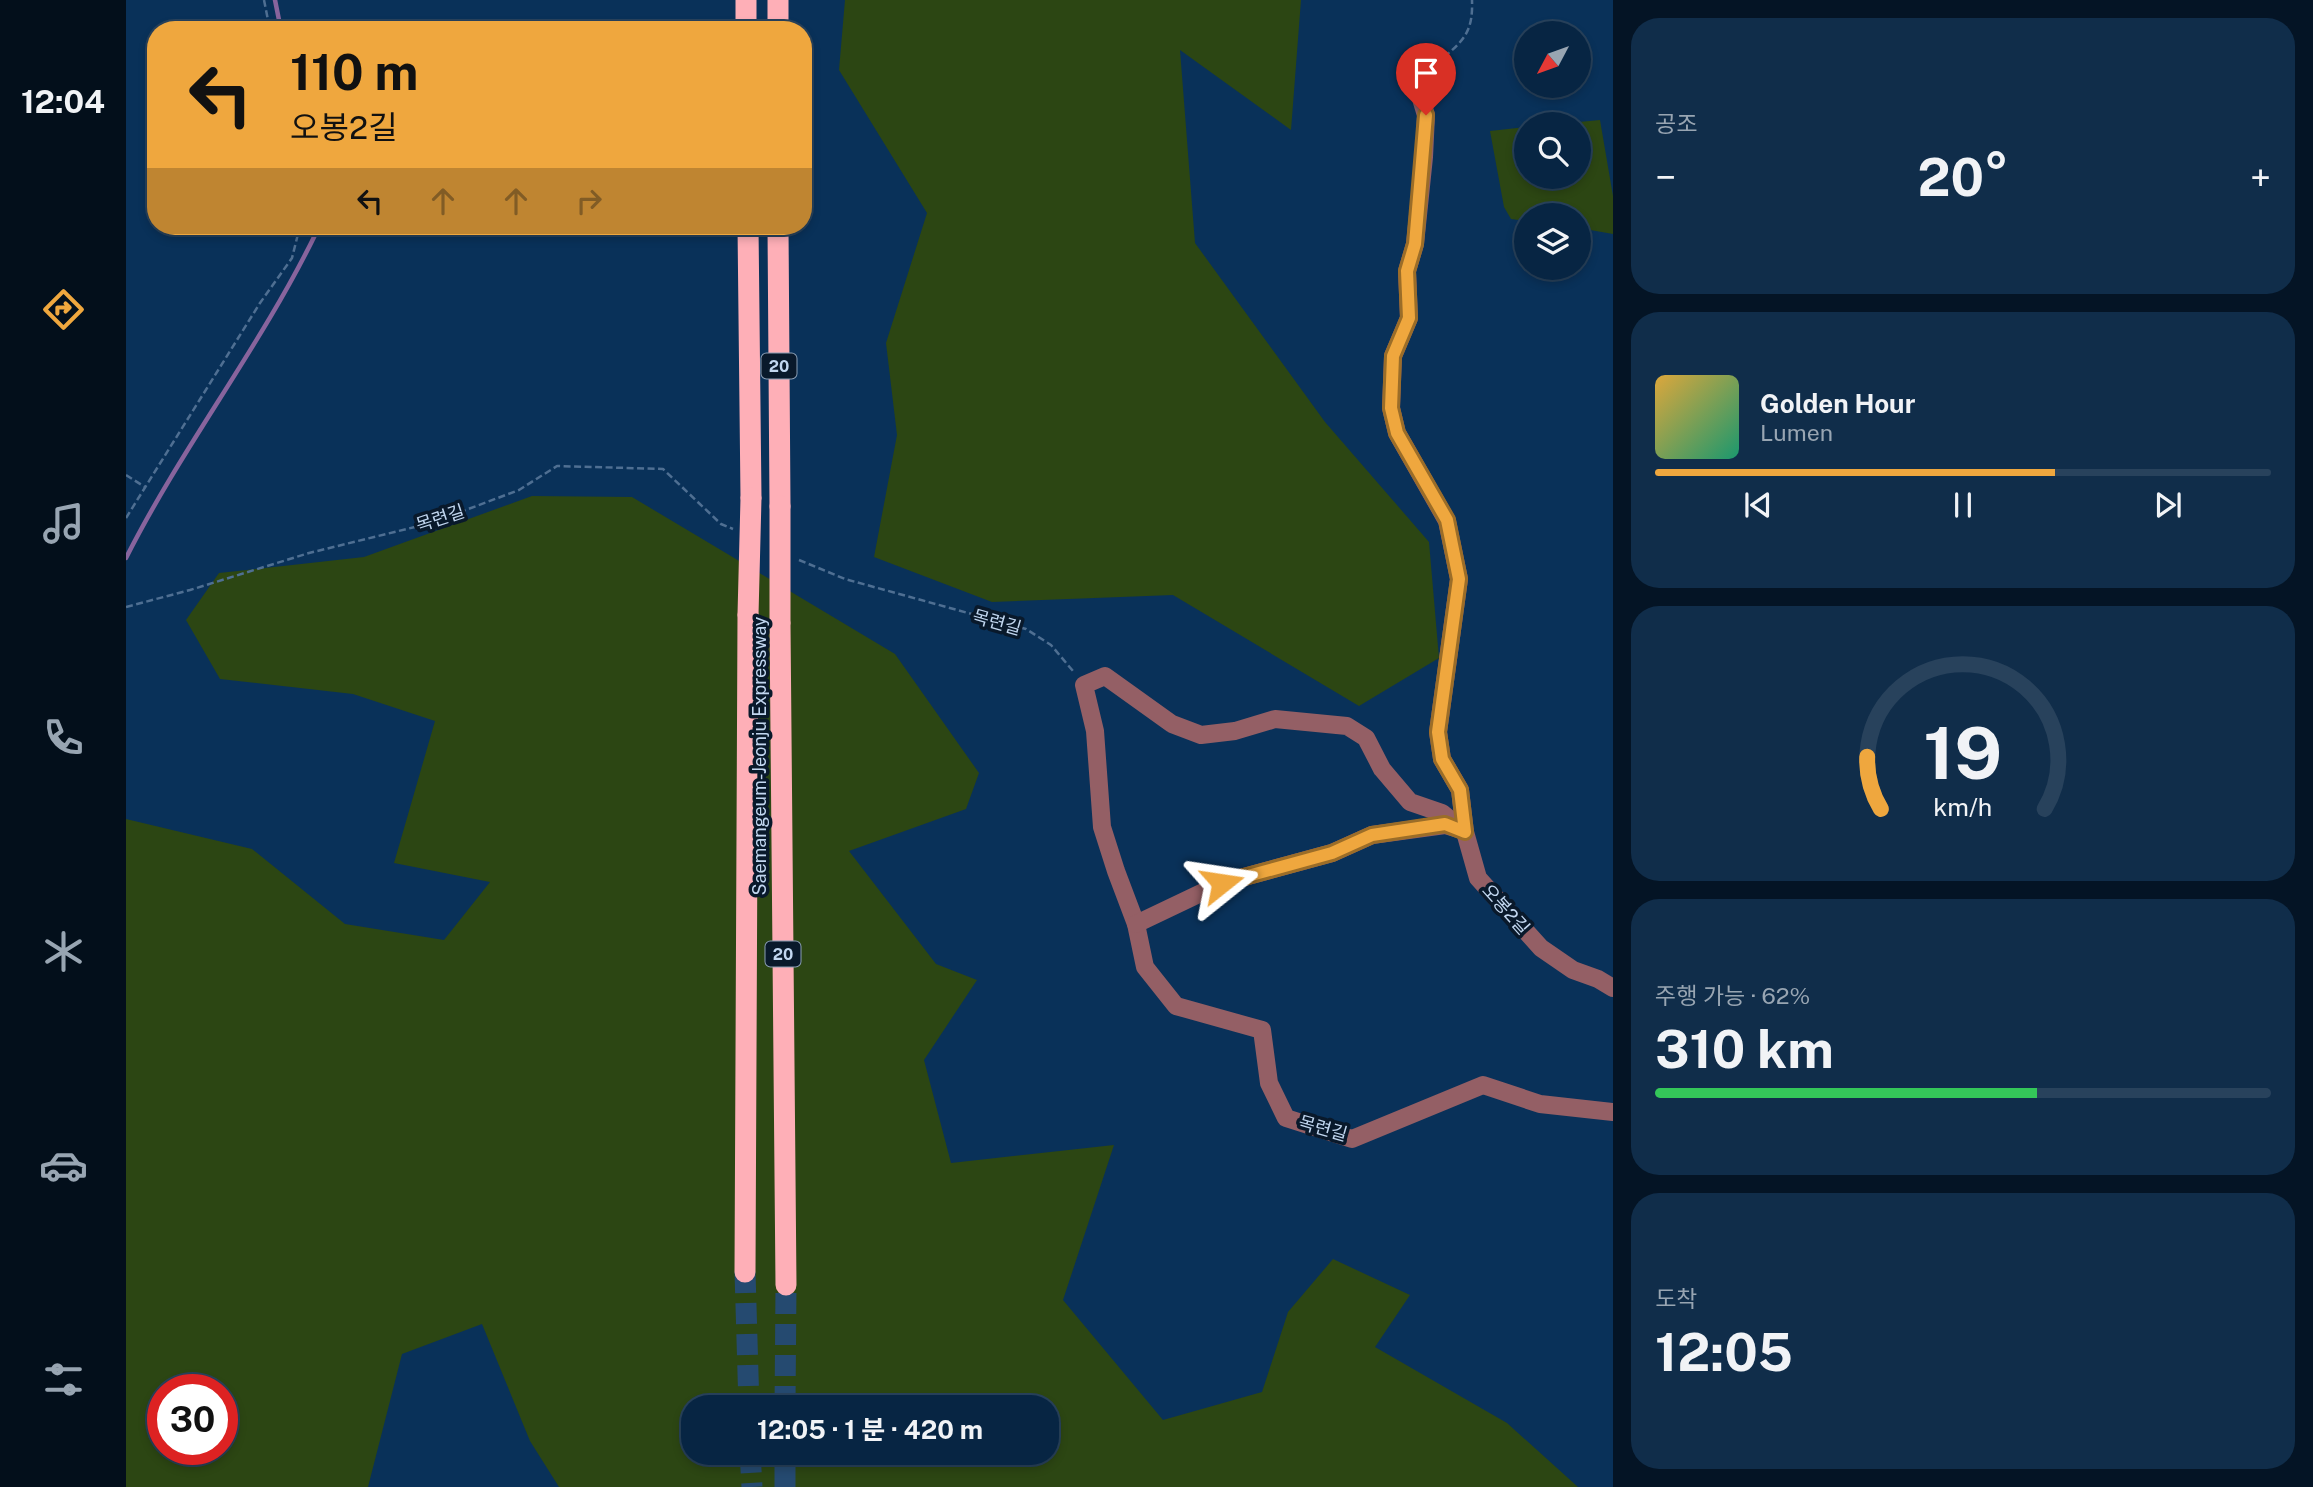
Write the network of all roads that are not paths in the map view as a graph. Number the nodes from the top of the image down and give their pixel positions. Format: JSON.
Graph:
{"nodes":[{"id":1,"x":746,"y":0,"type":"edge"},
{"id":2,"x":778,"y":0,"type":"edge"},
{"id":3,"x":746,"y":21,"type":"edge"},
{"id":4,"x":778,"y":21,"type":"edge"},
{"id":5,"x":1430,"y":67,"type":"road end"},
{"id":6,"x":748,"y":235,"type":"edge"},
{"id":7,"x":778,"y":235,"type":"edge"},
{"id":8,"x":1465,"y":832,"type":"junction"},
{"id":9,"x":1136,"y":924,"type":"junction"},
{"id":10,"x":1613,"y":988,"type":"edge"},
{"id":11,"x":1613,"y":1112,"type":"edge"},
{"id":12,"x":745,"y":1272,"type":"tunnel mouth"},
{"id":13,"x":786,"y":1285,"type":"tunnel mouth"}],
"edges":[{"from":1,"to":3,"type":"highway"},
{"from":2,"to":4,"type":"highway"},
{"from":5,"to":8,"type":"street","name":"오봉2길"},
{"from":6,"to":12,"type":"highway","name":"Saemangeum-Jeonju Expressway","number":"20","bridge":true},
{"from":7,"to":13,"type":"highway","name":"Saemangeum-Jeonju Expressway","number":"20","bridge":true},
{"from":8,"to":9,"type":"street"},
{"from":8,"to":9,"type":"street","name":"목련길"},
{"from":8,"to":10,"type":"street","name":"오봉2길"},
{"from":9,"to":11,"type":"street","name":"목련길"}]}
